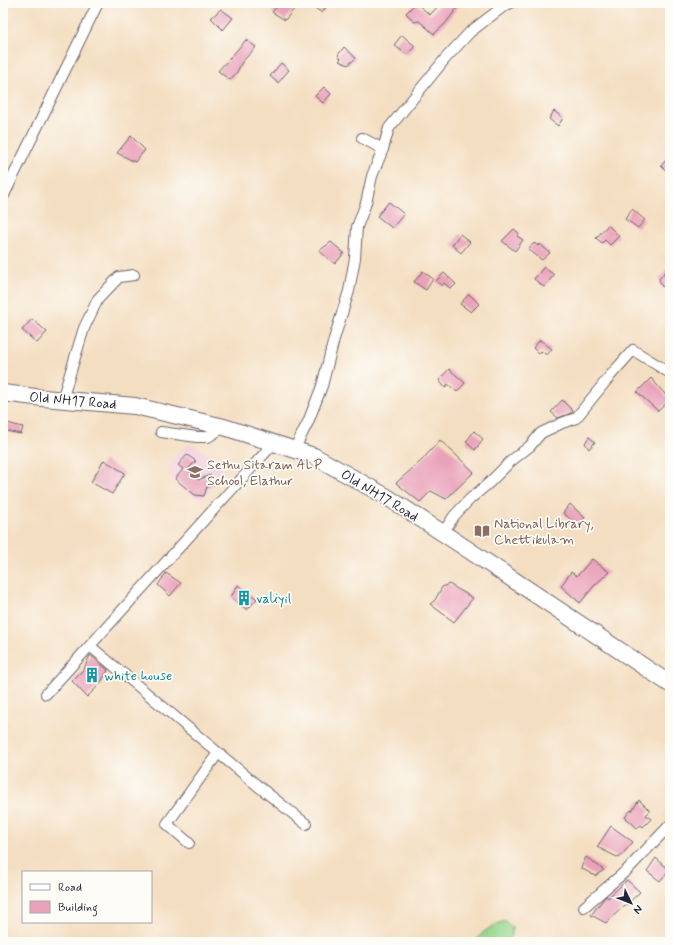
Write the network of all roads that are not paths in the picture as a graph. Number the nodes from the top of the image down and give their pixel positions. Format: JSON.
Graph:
{"nodes":[{"id":1,"x":98,"y":3,"type":"edge"},
{"id":2,"x":512,"y":3,"type":"edge"},
{"id":3,"x":362,"y":138,"type":"dead end"},
{"id":4,"x":383,"y":149,"type":"junction"},
{"id":5,"x":3,"y":197,"type":"edge"},
{"id":6,"x":134,"y":275,"type":"dead end"},
{"id":7,"x":670,"y":373,"type":"edge"},
{"id":8,"x":3,"y":393,"type":"edge"},
{"id":9,"x":62,"y":400,"type":"junction"},
{"id":10,"x":224,"y":427,"type":"junction"},
{"id":11,"x":161,"y":432,"type":"dead end"},
{"id":12,"x":274,"y":443,"type":"junction"},
{"id":13,"x":294,"y":450,"type":"junction"},
{"id":14,"x":443,"y":533,"type":"junction"},
{"id":15,"x":90,"y":646,"type":"junction"},
{"id":16,"x":670,"y":684,"type":"edge"},
{"id":17,"x":46,"y":694,"type":"dead end"},
{"id":18,"x":218,"y":753,"type":"junction"},
{"id":19,"x":306,"y":824,"type":"dead end"},
{"id":20,"x":670,"y":825,"type":"edge"},
{"id":21,"x":189,"y":843,"type":"dead end"},
{"id":22,"x":584,"y":907,"type":"dead end"}],
"edges":[{"from":1,"to":5,"type":"street"},
{"from":2,"to":4,"type":"street"},
{"from":3,"to":4,"type":"street"},
{"from":4,"to":13,"type":"street"},
{"from":6,"to":9,"type":"street"},
{"from":7,"to":14,"type":"street"},
{"from":8,"to":9,"type":"main road","name":"Old NH17 Road"},
{"from":9,"to":10,"type":"main road","name":"Old NH17 Road"},
{"from":10,"to":11,"type":"street"},
{"from":10,"to":12,"type":"main road","name":"Old NH17 Road"},
{"from":12,"to":13,"type":"main road","name":"Old NH17 Road"},
{"from":12,"to":15,"type":"street"},
{"from":13,"to":14,"type":"main road","name":"Old NH17 Road"},
{"from":14,"to":16,"type":"main road","name":"Old NH17 Road"},
{"from":15,"to":17,"type":"street"},
{"from":15,"to":18,"type":"street"},
{"from":18,"to":19,"type":"street"},
{"from":18,"to":21,"type":"street"},
{"from":20,"to":22,"type":"street"}]}
